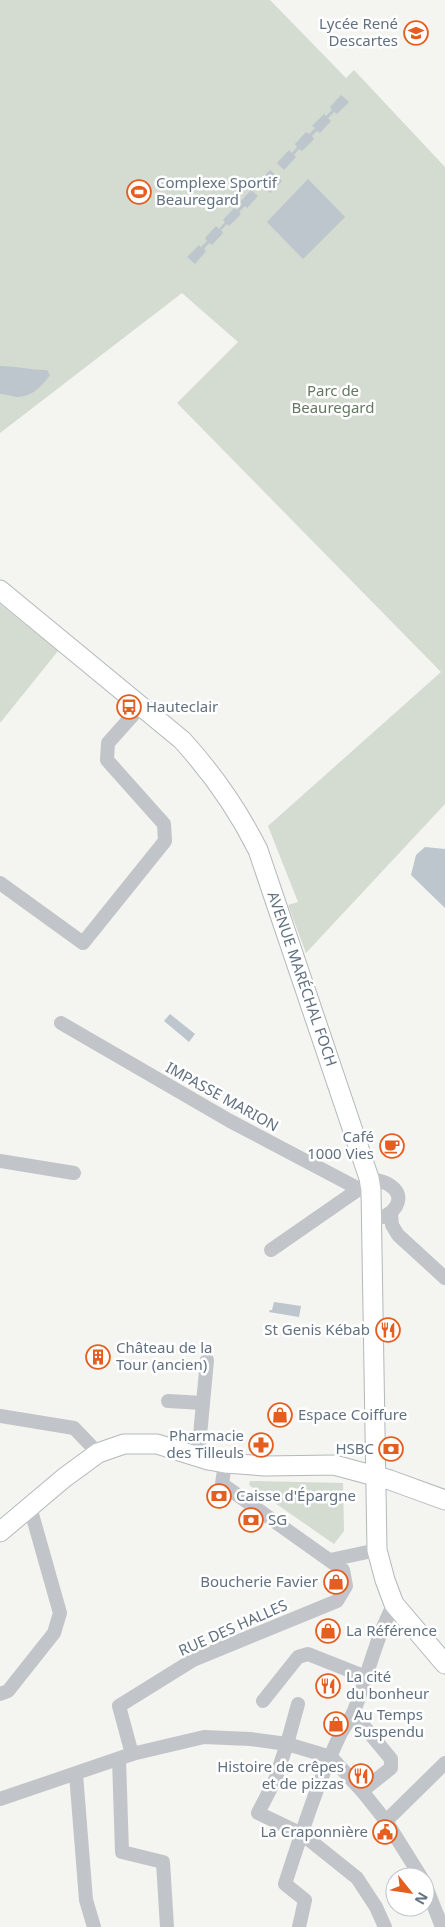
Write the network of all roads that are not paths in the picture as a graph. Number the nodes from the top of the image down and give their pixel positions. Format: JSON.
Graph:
{"nodes":[{"id":1,"x":0,"y":590,"type":"edge"},
{"id":2,"x":141,"y":706,"type":"junction"},
{"id":3,"x":0,"y":883,"type":"edge"},
{"id":4,"x":61,"y":1023,"type":"dead end"},
{"id":5,"x":0,"y":1161,"type":"edge"},
{"id":6,"x":74,"y":1173,"type":"dead end"},
{"id":7,"x":366,"y":1186,"type":"junction"},
{"id":8,"x":391,"y":1213,"type":"junction"},
{"id":9,"x":372,"y":1220,"type":"junction"},
{"id":10,"x":270,"y":1250,"type":"dead end"},
{"id":11,"x":445,"y":1278,"type":"edge"},
{"id":12,"x":207,"y":1360,"type":"dead end"},
{"id":13,"x":168,"y":1401,"type":"dead end"},
{"id":14,"x":203,"y":1403,"type":"junction"},
{"id":15,"x":0,"y":1416,"type":"edge"},
{"id":16,"x":98,"y":1452,"type":"junction"},
{"id":17,"x":198,"y":1457,"type":"junction"},
{"id":18,"x":224,"y":1463,"type":"junction"},
{"id":19,"x":375,"y":1475,"type":"junction"},
{"id":20,"x":445,"y":1500,"type":"edge"},
{"id":21,"x":30,"y":1507,"type":"junction"},
{"id":22,"x":0,"y":1532,"type":"edge"},
{"id":23,"x":377,"y":1550,"type":"junction"},
{"id":24,"x":330,"y":1560,"type":"junction"},
{"id":25,"x":394,"y":1604,"type":"junction"},
{"id":26,"x":445,"y":1664,"type":"edge"},
{"id":27,"x":366,"y":1677,"type":"junction"},
{"id":28,"x":0,"y":1694,"type":"edge"},
{"id":29,"x":263,"y":1701,"type":"dead end"},
{"id":30,"x":298,"y":1704,"type":"dead end"},
{"id":31,"x":353,"y":1713,"type":"junction"},
{"id":32,"x":287,"y":1744,"type":"junction"},
{"id":33,"x":125,"y":1757,"type":"junction"},
{"id":34,"x":331,"y":1757,"type":"junction"},
{"id":35,"x":445,"y":1764,"type":"edge"},
{"id":36,"x":76,"y":1774,"type":"junction"},
{"id":37,"x":362,"y":1791,"type":"junction"},
{"id":38,"x":0,"y":1799,"type":"edge"},
{"id":39,"x":386,"y":1821,"type":"junction"},
{"id":40,"x":302,"y":1834,"type":"junction"},
{"id":41,"x":415,"y":1867,"type":"edge"},
{"id":42,"x":435,"y":1909,"type":"edge"},
{"id":43,"x":94,"y":1927,"type":"edge"},
{"id":44,"x":167,"y":1927,"type":"edge"},
{"id":45,"x":299,"y":1927,"type":"edge"},
{"id":46,"x":385,"y":1927,"type":"edge"},
{"id":47,"x":442,"y":1927,"type":"edge"}],
"edges":[{"from":1,"to":2,"type":"main road","name":"AVENUE MARÉCHAL FOCH"},
{"from":2,"to":3,"type":"street"},
{"from":2,"to":7,"type":"main road","name":"AVENUE MARÉCHAL FOCH"},
{"from":4,"to":7,"type":"street","name":"IMPASSE MARION"},
{"from":5,"to":6,"type":"street"},
{"from":7,"to":8,"type":"street","name":"IMPASSE MARION"},
{"from":7,"to":9,"type":"main road","name":"AVENUE MARÉCHAL FOCH"},
{"from":7,"to":10,"type":"street"},
{"from":8,"to":9,"type":"street"},
{"from":8,"to":11,"type":"street"},
{"from":9,"to":19,"type":"main road","name":"AVENUE MARÉCHAL FOCH"},
{"from":12,"to":14,"type":"street"},
{"from":13,"to":14,"type":"street"},
{"from":14,"to":17,"type":"street"},
{"from":15,"to":16,"type":"street"},
{"from":16,"to":17,"type":"main road"},
{"from":16,"to":21,"type":"main road"},
{"from":17,"to":18,"type":"main road"},
{"from":18,"to":19,"type":"main road"},
{"from":18,"to":24,"type":"street"},
{"from":19,"to":20,"type":"main road"},
{"from":19,"to":23,"type":"main road","name":"AVENUE MARÉCHAL FOCH"},
{"from":21,"to":22,"type":"main road"},
{"from":21,"to":28,"type":"street"},
{"from":23,"to":24,"type":"street"},
{"from":23,"to":25,"type":"main road","name":"AVENUE MARÉCHAL FOCH"},
{"from":24,"to":33,"type":"street","name":"RUE DES HALLES"},
{"from":25,"to":26,"type":"main road","name":"AVENUE MARÉCHAL FOCH"},
{"from":25,"to":27,"type":"street"},
{"from":27,"to":29,"type":"street"},
{"from":27,"to":31,"type":"street"},
{"from":30,"to":32,"type":"street"},
{"from":31,"to":34,"type":"street"},
{"from":31,"to":37,"type":"street"},
{"from":32,"to":33,"type":"street"},
{"from":32,"to":34,"type":"street"},
{"from":32,"to":40,"type":"street"},
{"from":33,"to":36,"type":"street"},
{"from":33,"to":44,"type":"street"},
{"from":34,"to":37,"type":"street"},
{"from":34,"to":40,"type":"street"},
{"from":35,"to":39,"type":"street"},
{"from":36,"to":38,"type":"street"},
{"from":36,"to":43,"type":"street"},
{"from":37,"to":39,"type":"street"},
{"from":39,"to":41,"type":"street"},
{"from":40,"to":45,"type":"street"},
{"from":40,"to":46,"type":"street"},
{"from":42,"to":47,"type":"street"}]}
